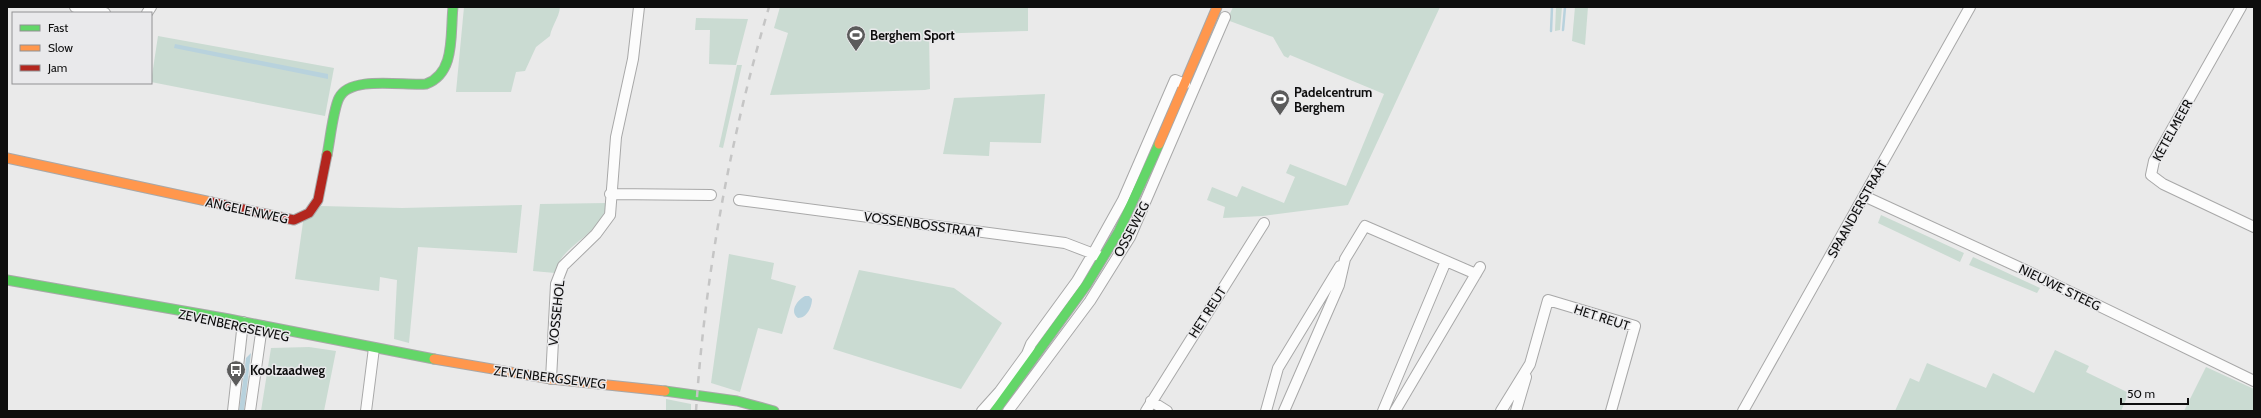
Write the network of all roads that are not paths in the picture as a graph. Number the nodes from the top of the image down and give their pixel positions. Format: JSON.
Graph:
{"nodes":[{"id":1,"x":75,"y":7,"type":"edge"},
{"id":2,"x":453,"y":7,"type":"edge"},
{"id":3,"x":639,"y":7,"type":"edge"},
{"id":4,"x":1217,"y":7,"type":"edge"},
{"id":5,"x":1970,"y":7,"type":"edge"},
{"id":6,"x":2241,"y":7,"type":"edge"},
{"id":7,"x":100,"y":12,"type":"edge"},
{"id":8,"x":1225,"y":17,"type":"dead end"},
{"id":9,"x":1210,"y":25,"type":"junction"},
{"id":10,"x":1220,"y":29,"type":"junction"},
{"id":11,"x":1185,"y":84,"type":"junction"},
{"id":12,"x":1155,"y":139,"type":"junction"},
{"id":13,"x":7,"y":158,"type":"edge"},
{"id":14,"x":610,"y":194,"type":"junction"},
{"id":15,"x":711,"y":195,"type":"dead end"},
{"id":16,"x":1864,"y":196,"type":"junction"},
{"id":17,"x":738,"y":200,"type":"dead end"},
{"id":18,"x":1264,"y":223,"type":"dead end"},
{"id":19,"x":2254,"y":227,"type":"edge"},
{"id":20,"x":1094,"y":252,"type":"junction"},
{"id":21,"x":1104,"y":259,"type":"junction"},
{"id":22,"x":1345,"y":259,"type":"junction"},
{"id":23,"x":1446,"y":261,"type":"junction"},
{"id":24,"x":7,"y":280,"type":"edge"},
{"id":25,"x":243,"y":326,"type":"junction"},
{"id":26,"x":262,"y":329,"type":"junction"},
{"id":27,"x":374,"y":348,"type":"junction"},
{"id":28,"x":1530,"y":364,"type":"junction"},
{"id":29,"x":551,"y":379,"type":"junction"},
{"id":30,"x":2254,"y":381,"type":"edge"},
{"id":31,"x":1151,"y":401,"type":"junction"},
{"id":32,"x":233,"y":411,"type":"edge"},
{"id":33,"x":250,"y":411,"type":"edge"},
{"id":34,"x":366,"y":411,"type":"edge"},
{"id":35,"x":774,"y":411,"type":"edge"},
{"id":36,"x":982,"y":411,"type":"edge"},
{"id":37,"x":995,"y":411,"type":"edge"},
{"id":38,"x":1008,"y":411,"type":"edge"},
{"id":39,"x":1146,"y":411,"type":"edge"},
{"id":40,"x":1167,"y":411,"type":"edge"},
{"id":41,"x":1266,"y":411,"type":"edge"},
{"id":42,"x":1284,"y":411,"type":"edge"},
{"id":43,"x":1383,"y":411,"type":"edge"},
{"id":44,"x":1395,"y":411,"type":"edge"},
{"id":45,"x":1501,"y":411,"type":"edge"},
{"id":46,"x":1516,"y":411,"type":"edge"},
{"id":47,"x":1610,"y":411,"type":"edge"},
{"id":48,"x":1743,"y":411,"type":"edge"}],
"edges":[{"from":1,"to":7,"type":"street"},
{"from":2,"to":13,"type":"street","name":"ANGELENWEG"},
{"from":3,"to":14,"type":"street","name":"VOSSEHOL"},
{"from":4,"to":9,"type":"street","name":"OSSEWEG"},
{"from":5,"to":16,"type":"street","name":"SPAANDERSTRAAT"},
{"from":6,"to":19,"type":"street","name":"KETELMEER"},
{"from":8,"to":10,"type":"street","name":"OSSEWEG"},
{"from":9,"to":10,"type":"street"},
{"from":9,"to":11,"type":"street","name":"OSSEWEG"},
{"from":10,"to":38,"type":"street","name":"OSSEWEG"},
{"from":11,"to":12,"type":"street","name":"OSSEWEG"},
{"from":11,"to":12,"type":"street","name":"OSSEWEG"},
{"from":12,"to":20,"type":"street","name":"OSSEWEG"},
{"from":12,"to":21,"type":"street","name":"OSSEWEG"},
{"from":14,"to":15,"type":"street"},
{"from":14,"to":29,"type":"street","name":"VOSSEHOL"},
{"from":16,"to":30,"type":"street","name":"NIEUWE STEEG"},
{"from":16,"to":48,"type":"street","name":"SPAANDERSTRAAT"},
{"from":17,"to":20,"type":"street","name":"VOSSENBOSSTRAAT"},
{"from":18,"to":31,"type":"street","name":"HET REUT"},
{"from":20,"to":21,"type":"street","name":"VOSSENBOSSTRAAT"},
{"from":20,"to":36,"type":"street","name":"OSSEWEG"},
{"from":21,"to":37,"type":"street","name":"OSSEWEG"},
{"from":22,"to":23,"type":"street"},
{"from":22,"to":41,"type":"street"},
{"from":22,"to":42,"type":"street"},
{"from":23,"to":43,"type":"street"},
{"from":23,"to":44,"type":"street"},
{"from":24,"to":25,"type":"street","name":"ZEVENBERGSEWEG"},
{"from":25,"to":26,"type":"street","name":"ZEVENBERGSEWEG"},
{"from":25,"to":32,"type":"street"},
{"from":26,"to":27,"type":"street","name":"ZEVENBERGSEWEG"},
{"from":26,"to":33,"type":"street"},
{"from":27,"to":29,"type":"street","name":"ZEVENBERGSEWEG"},
{"from":27,"to":34,"type":"street"},
{"from":28,"to":45,"type":"street","name":"HET REUT"},
{"from":28,"to":46,"type":"street","name":"HET REUT"},
{"from":28,"to":47,"type":"street","name":"HET REUT"},
{"from":29,"to":35,"type":"street","name":"ZEVENBERGSEWEG"},
{"from":31,"to":39,"type":"street","name":"HET REUT"},
{"from":31,"to":40,"type":"street"}]}
